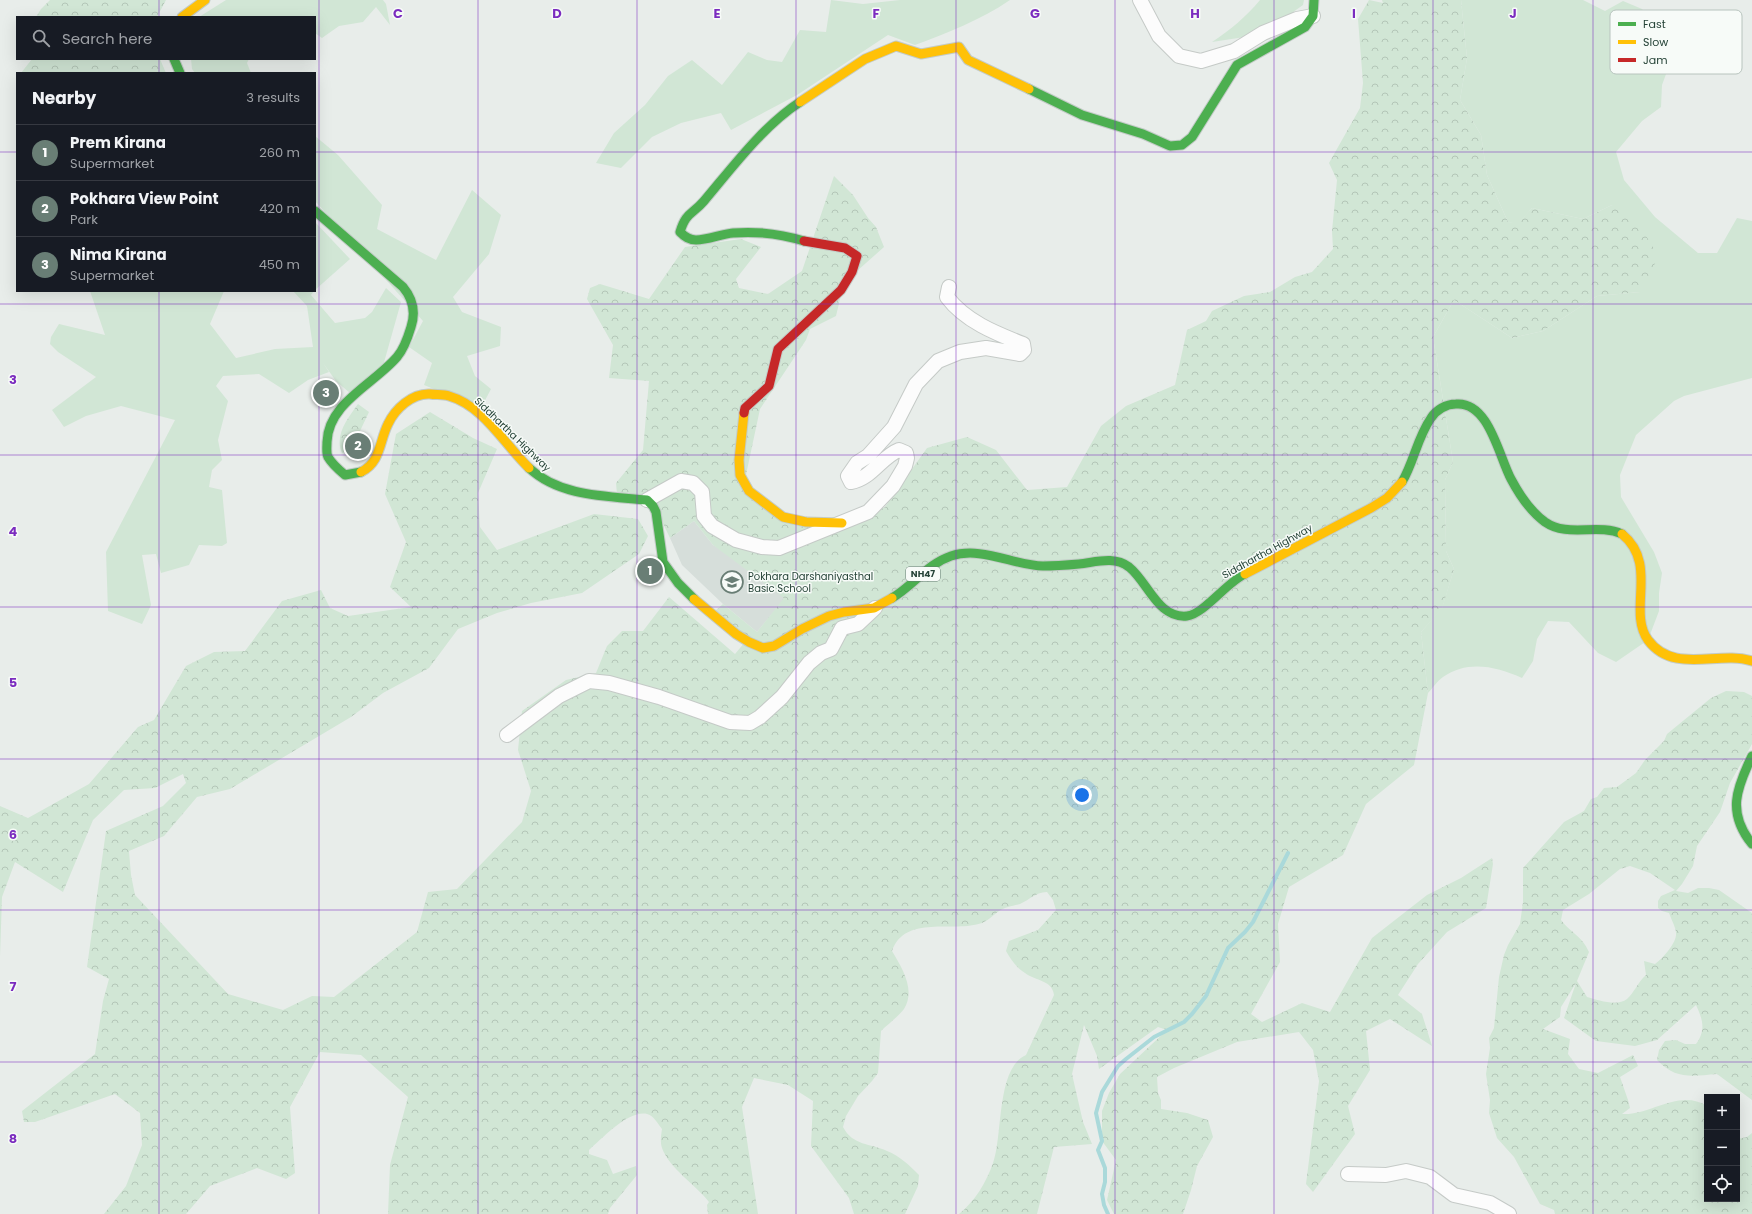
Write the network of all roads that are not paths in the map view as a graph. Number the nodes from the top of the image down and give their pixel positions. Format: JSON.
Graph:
{"nodes":[{"id":1,"x":205,"y":0,"type":"edge"},
{"id":2,"x":1140,"y":0,"type":"edge"},
{"id":3,"x":1314,"y":0,"type":"edge"},
{"id":4,"x":183,"y":16,"type":"edge"},
{"id":5,"x":1313,"y":16,"type":"junction"},
{"id":6,"x":174,"y":60,"type":"edge"},
{"id":7,"x":180,"y":72,"type":"edge"},
{"id":8,"x":316,"y":212,"type":"edge"},
{"id":9,"x":949,"y":287,"type":"dead end"},
{"id":10,"x":647,"y":500,"type":"junction"},
{"id":11,"x":842,"y":524,"type":"junction"},
{"id":12,"x":876,"y":607,"type":"junction"},
{"id":13,"x":1752,"y":661,"type":"edge"},
{"id":14,"x":508,"y":735,"type":"dead end"},
{"id":15,"x":1752,"y":756,"type":"edge"},
{"id":16,"x":1752,"y":844,"type":"edge"},
{"id":17,"x":1348,"y":1174,"type":"dead end"},
{"id":18,"x":1508,"y":1214,"type":"edge"}],
"edges":[{"from":1,"to":4,"type":"main road"},
{"from":2,"to":5,"type":"street"},
{"from":3,"to":5,"type":"main road"},
{"from":5,"to":11,"type":"main road"},
{"from":6,"to":7,"type":"main road"},
{"from":8,"to":10,"type":"main road","name":"Siddhartha Highway"},
{"from":9,"to":11,"type":"street"},
{"from":10,"to":11,"type":"street"},
{"from":10,"to":12,"type":"main road","name":"Siddhartha Highway","number":"NH47"},
{"from":12,"to":13,"type":"main road","name":"Siddhartha Highway","number":"NH47"},
{"from":12,"to":14,"type":"street"},
{"from":15,"to":16,"type":"main road"},
{"from":17,"to":18,"type":"street"}]}
